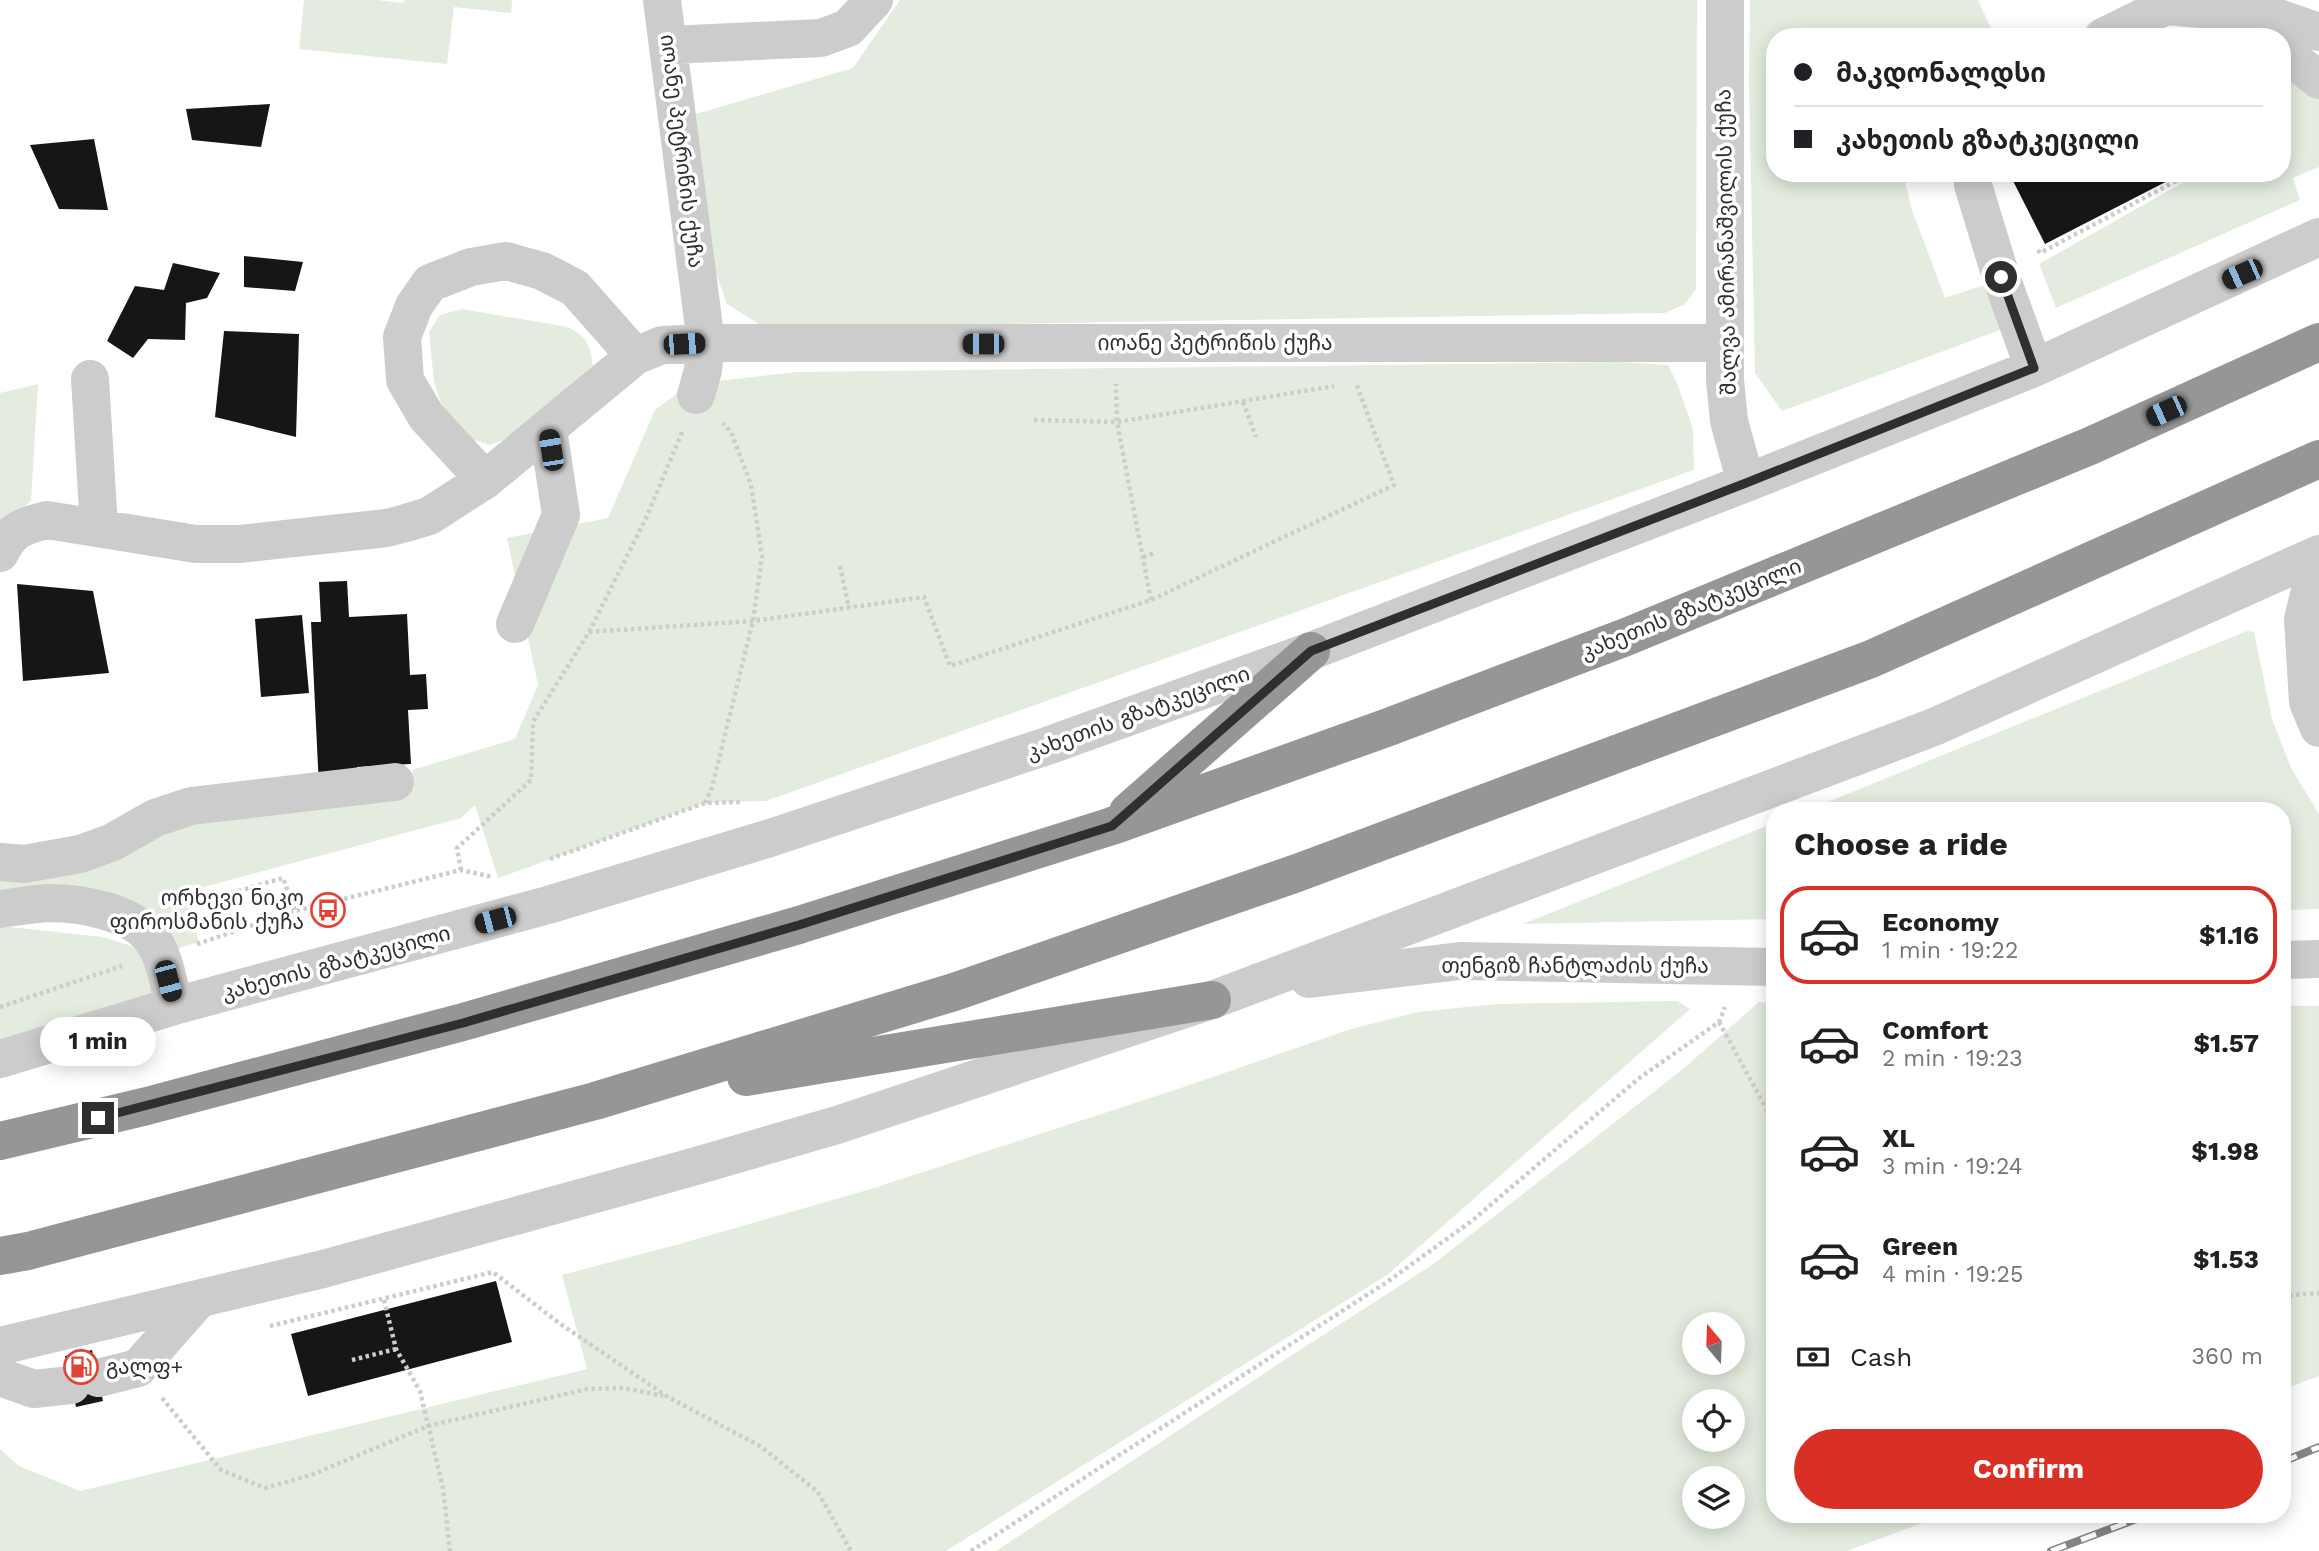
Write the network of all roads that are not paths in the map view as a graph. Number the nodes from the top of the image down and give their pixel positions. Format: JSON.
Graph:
{"nodes":[{"id":1,"x":662,"y":0,"type":"edge"},
{"id":2,"x":874,"y":0,"type":"edge"},
{"id":3,"x":1725,"y":0,"type":"edge"},
{"id":4,"x":2121,"y":28,"type":"edge"},
{"id":5,"x":2319,"y":32,"type":"edge"},
{"id":6,"x":669,"y":45,"type":"junction"},
{"id":7,"x":1973,"y":182,"type":"edge"},
{"id":8,"x":2319,"y":237,"type":"edge"},
{"id":9,"x":2319,"y":342,"type":"edge"},
{"id":10,"x":706,"y":343,"type":"junction"},
{"id":11,"x":1724,"y":343,"type":"junction"},
{"id":12,"x":635,"y":356,"type":"junction"},
{"id":13,"x":2034,"y":368,"type":"junction"},
{"id":14,"x":90,"y":379,"type":"dead end"},
{"id":15,"x":696,"y":395,"type":"road end"},
{"id":16,"x":548,"y":429,"type":"junction"},
{"id":17,"x":2319,"y":459,"type":"edge"},
{"id":18,"x":485,"y":480,"type":"junction"},
{"id":19,"x":1746,"y":483,"type":"junction"},
{"id":20,"x":99,"y":528,"type":"junction"},
{"id":21,"x":0,"y":553,"type":"edge"},
{"id":22,"x":2319,"y":554,"type":"edge"},
{"id":23,"x":514,"y":624,"type":"dead end"},
{"id":24,"x":1311,"y":651,"type":"junction"},
{"id":25,"x":2319,"y":728,"type":"edge"},
{"id":26,"x":394,"y":782,"type":"dead end"},
{"id":27,"x":1112,"y":826,"type":"junction"},
{"id":28,"x":0,"y":862,"type":"edge"},
{"id":29,"x":0,"y":909,"type":"edge"},
{"id":30,"x":2319,"y":959,"type":"edge"},
{"id":31,"x":2291,"y":960,"type":"edge"},
{"id":32,"x":1757,"y":967,"type":"edge"},
{"id":33,"x":1251,"y":986,"type":"junction"},
{"id":34,"x":1212,"y":1000,"type":"junction"},
{"id":35,"x":174,"y":1006,"type":"junction"},
{"id":36,"x":0,"y":1059,"type":"edge"},
{"id":37,"x":595,"y":1101,"type":"junction"},
{"id":38,"x":0,"y":1141,"type":"edge"},
{"id":39,"x":0,"y":1256,"type":"edge"},
{"id":40,"x":199,"y":1299,"type":"junction"},
{"id":41,"x":0,"y":1346,"type":"edge"},
{"id":42,"x":0,"y":1377,"type":"edge"}],
"edges":[{"from":1,"to":6,"type":"street","name":"იოანე პეტრიწის ქუჩა"},
{"from":2,"to":6,"type":"street"},
{"from":3,"to":11,"type":"street","name":"შალვა ამირანაშვილის ქუჩა"},
{"from":4,"to":5,"type":"street"},
{"from":6,"to":10,"type":"street","name":"იოანე პეტრიწის ქუჩა"},
{"from":7,"to":13,"type":"street"},
{"from":8,"to":13,"type":"street","name":"კახეთის გზატკეცილი"},
{"from":9,"to":27,"type":"highway","name":"კახეთის გზატკეცილი"},
{"from":10,"to":11,"type":"street","name":"იოანე პეტრიწის ქუჩა"},
{"from":10,"to":12,"type":"street"},
{"from":10,"to":15,"type":"street","name":"იოანე პეტრიწის ქუჩა"},
{"from":11,"to":19,"type":"street","name":"შალვა ამირანაშვილის ქუჩა"},
{"from":12,"to":16,"type":"street"},
{"from":12,"to":18,"type":"street"},
{"from":13,"to":19,"type":"street","name":"კახეთის გზატკეცილი"},
{"from":14,"to":20,"type":"street"},
{"from":16,"to":18,"type":"street"},
{"from":16,"to":23,"type":"street"},
{"from":17,"to":37,"type":"highway"},
{"from":18,"to":20,"type":"street"},
{"from":19,"to":24,"type":"street","name":"კახეთის გზატკეცილი"},
{"from":20,"to":21,"type":"street"},
{"from":22,"to":25,"type":"street"},
{"from":22,"to":33,"type":"street"},
{"from":24,"to":27,"type":"highway"},
{"from":24,"to":35,"type":"street","name":"კახეთის გზატკეცილი"},
{"from":26,"to":28,"type":"street"},
{"from":27,"to":38,"type":"highway","name":"კახეთის გზატკეცილი"},
{"from":29,"to":35,"type":"street"},
{"from":30,"to":31,"type":"street"},
{"from":32,"to":33,"type":"street","name":"თენგიზ ჩანტლაძის ქუჩა"},
{"from":33,"to":34,"type":"street"},
{"from":34,"to":37,"type":"highway"},
{"from":34,"to":40,"type":"street"},
{"from":35,"to":36,"type":"street","name":"კახეთის გზატკეცილი"},
{"from":37,"to":39,"type":"highway"},
{"from":40,"to":41,"type":"street"},
{"from":40,"to":42,"type":"street"}]}
